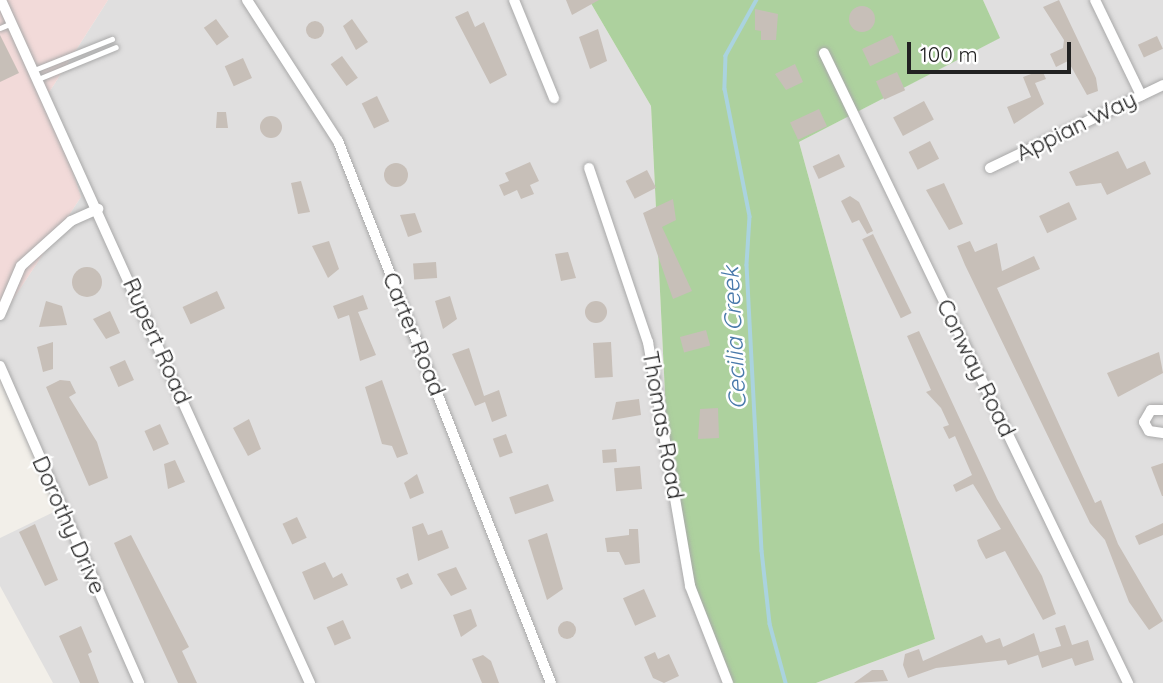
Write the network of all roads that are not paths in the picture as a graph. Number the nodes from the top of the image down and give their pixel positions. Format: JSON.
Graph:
{"nodes":[{"id":1,"x":1,"y":0,"type":"edge"},
{"id":2,"x":247,"y":0,"type":"edge"},
{"id":3,"x":514,"y":0,"type":"edge"},
{"id":4,"x":1095,"y":0,"type":"edge"},
{"id":5,"x":12,"y":23,"type":"junction"},
{"id":6,"x":0,"y":28,"type":"edge"},
{"id":7,"x":112,"y":39,"type":"dead end"},
{"id":8,"x":116,"y":47,"type":"dead end"},
{"id":9,"x":824,"y":53,"type":"dead end"},
{"id":10,"x":36,"y":74,"type":"junction"},
{"id":11,"x":1163,"y":85,"type":"edge"},
{"id":12,"x":1141,"y":94,"type":"junction"},
{"id":13,"x":554,"y":98,"type":"dead end"},
{"id":14,"x":589,"y":168,"type":"dead end"},
{"id":15,"x":990,"y":168,"type":"dead end"},
{"id":16,"x":98,"y":209,"type":"junction"},
{"id":17,"x":0,"y":315,"type":"edge"},
{"id":18,"x":0,"y":366,"type":"edge"},
{"id":19,"x":1163,"y":410,"type":"edge"},
{"id":20,"x":1163,"y":433,"type":"edge"},
{"id":21,"x":139,"y":683,"type":"edge"},
{"id":22,"x":310,"y":683,"type":"edge"},
{"id":23,"x":551,"y":683,"type":"edge"},
{"id":24,"x":728,"y":683,"type":"edge"},
{"id":25,"x":1128,"y":683,"type":"edge"}],
"edges":[{"from":1,"to":5,"type":"street","name":"Rupert Road"},
{"from":2,"to":23,"type":"street","name":"Carter Road"},
{"from":3,"to":13,"type":"street"},
{"from":4,"to":12,"type":"street"},
{"from":5,"to":6,"type":"lane"},
{"from":5,"to":10,"type":"street","name":"Rupert Road"},
{"from":7,"to":10,"type":"lane"},
{"from":8,"to":10,"type":"lane"},
{"from":9,"to":25,"type":"street","name":"Conway Road"},
{"from":10,"to":16,"type":"street","name":"Rupert Road"},
{"from":11,"to":12,"type":"street","name":"Appian Way"},
{"from":12,"to":15,"type":"street","name":"Appian Way"},
{"from":14,"to":24,"type":"street","name":"Thomas Road"},
{"from":16,"to":17,"type":"street"},
{"from":16,"to":22,"type":"street","name":"Rupert Road"},
{"from":18,"to":21,"type":"street","name":"Dorothy Drive"},
{"from":19,"to":20,"type":"street"}]}
